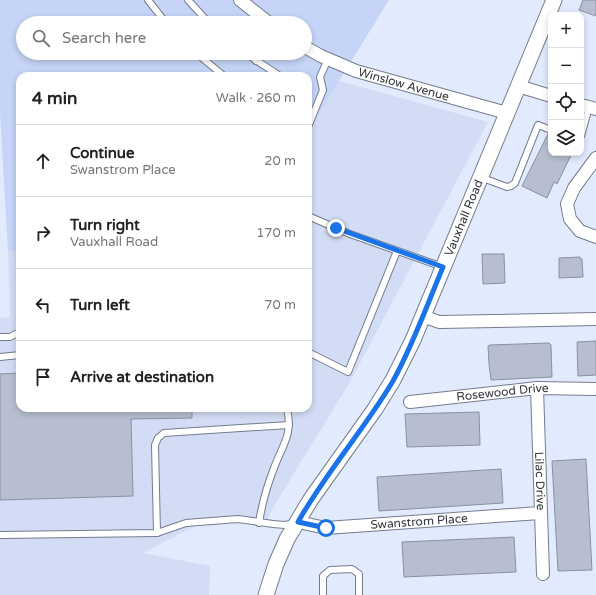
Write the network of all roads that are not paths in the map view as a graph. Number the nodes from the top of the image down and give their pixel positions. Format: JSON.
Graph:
{"nodes":[{"id":1,"x":148,"y":0,"type":"edge"},
{"id":2,"x":188,"y":0,"type":"edge"},
{"id":3,"x":240,"y":0,"type":"edge"},
{"id":4,"x":554,"y":0,"type":"edge"},
{"id":5,"x":161,"y":16,"type":"edge"},
{"id":6,"x":203,"y":16,"type":"edge"},
{"id":7,"x":260,"y":16,"type":"edge"},
{"id":8,"x":312,"y":51,"type":"edge"},
{"id":9,"x":328,"y":59,"type":"junction"},
{"id":10,"x":205,"y":60,"type":"edge"},
{"id":11,"x":256,"y":61,"type":"edge"},
{"id":12,"x":219,"y":72,"type":"edge"},
{"id":13,"x":274,"y":72,"type":"edge"},
{"id":14,"x":518,"y":86,"type":"junction"},
{"id":15,"x":548,"y":95,"type":"edge"},
{"id":16,"x":589,"y":107,"type":"edge"},
{"id":17,"x":507,"y":113,"type":"junction"},
{"id":18,"x":312,"y":117,"type":"edge"},
{"id":19,"x":584,"y":125,"type":"edge"},
{"id":20,"x":548,"y":129,"type":"edge"},
{"id":21,"x":596,"y":158,"type":"edge"},
{"id":22,"x":480,"y":177,"type":"junction"},
{"id":23,"x":312,"y":218,"type":"edge"},
{"id":24,"x":596,"y":237,"type":"edge"},
{"id":25,"x":397,"y":251,"type":"junction"},
{"id":26,"x":443,"y":267,"type":"junction"},
{"id":27,"x":423,"y":316,"type":"junction"},
{"id":28,"x":596,"y":319,"type":"edge"},
{"id":29,"x":16,"y":334,"type":"edge"},
{"id":30,"x":0,"y":337,"type":"edge"},
{"id":31,"x":312,"y":354,"type":"edge"},
{"id":32,"x":16,"y":355,"type":"edge"},
{"id":33,"x":0,"y":357,"type":"edge"},
{"id":34,"x":537,"y":388,"type":"junction"},
{"id":35,"x":596,"y":389,"type":"edge"},
{"id":36,"x":410,"y":402,"type":"dead end"},
{"id":37,"x":287,"y":412,"type":"edge"},
{"id":38,"x":288,"y":425,"type":"junction"},
{"id":39,"x":540,"y":513,"type":"junction"},
{"id":40,"x":259,"y":522,"type":"junction"},
{"id":41,"x":298,"y":522,"type":"junction"},
{"id":42,"x":157,"y":533,"type":"junction"},
{"id":43,"x":0,"y":535,"type":"edge"},
{"id":44,"x":543,"y":574,"type":"dead end"},
{"id":45,"x":266,"y":595,"type":"edge"},
{"id":46,"x":323,"y":595,"type":"edge"},
{"id":47,"x":359,"y":595,"type":"edge"}],
"edges":[{"from":1,"to":5,"type":"lane"},
{"from":2,"to":6,"type":"lane"},
{"from":3,"to":7,"type":"street"},
{"from":4,"to":14,"type":"street","name":"Vauxhall Road"},
{"from":8,"to":9,"type":"street","name":"Winslow Avenue"},
{"from":9,"to":17,"type":"street","name":"Winslow Avenue"},
{"from":9,"to":18,"type":"lane"},
{"from":10,"to":12,"type":"lane"},
{"from":11,"to":13,"type":"lane"},
{"from":14,"to":15,"type":"street"},
{"from":14,"to":17,"type":"street","name":"Vauxhall Road"},
{"from":16,"to":19,"type":"lane"},
{"from":17,"to":22,"type":"street","name":"Vauxhall Road"},
{"from":20,"to":22,"type":"lane"},
{"from":21,"to":24,"type":"street"},
{"from":22,"to":26,"type":"street","name":"Vauxhall Road"},
{"from":23,"to":25,"type":"lane"},
{"from":25,"to":26,"type":"lane"},
{"from":25,"to":31,"type":"lane"},
{"from":26,"to":27,"type":"street","name":"Vauxhall Road"},
{"from":27,"to":28,"type":"street"},
{"from":27,"to":41,"type":"street","name":"Vauxhall Road"},
{"from":29,"to":30,"type":"lane"},
{"from":32,"to":33,"type":"lane"},
{"from":34,"to":35,"type":"street","name":"Rosewood Drive"},
{"from":34,"to":36,"type":"street","name":"Rosewood Drive"},
{"from":34,"to":39,"type":"street","name":"Lilac Drive"},
{"from":37,"to":38,"type":"lane"},
{"from":38,"to":40,"type":"lane"},
{"from":38,"to":42,"type":"lane"},
{"from":39,"to":41,"type":"street","name":"Swanstrom Place"},
{"from":39,"to":44,"type":"street","name":"Lilac Drive"},
{"from":40,"to":41,"type":"lane"},
{"from":40,"to":42,"type":"lane"},
{"from":41,"to":45,"type":"street","name":"Vauxhall Road"},
{"from":42,"to":43,"type":"lane"},
{"from":46,"to":47,"type":"lane"}]}
